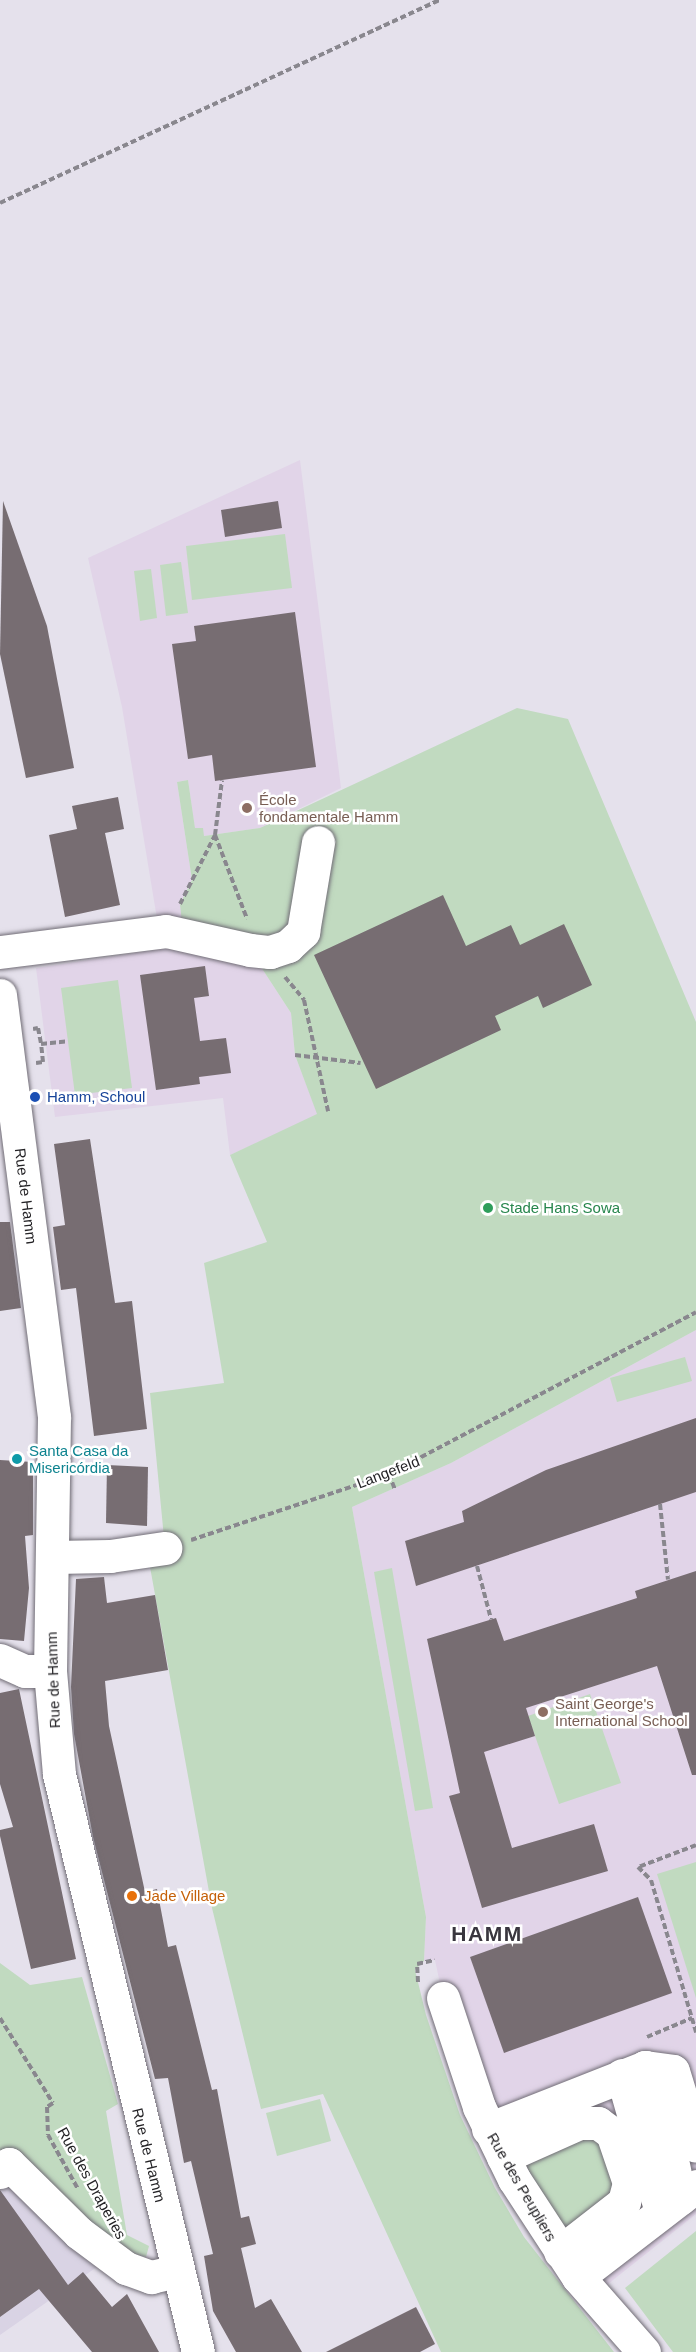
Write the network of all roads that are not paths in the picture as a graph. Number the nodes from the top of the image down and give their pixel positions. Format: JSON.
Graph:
{"nodes":[{"id":1,"x":318,"y":842,"type":"dead end"},
{"id":2,"x":0,"y":951,"type":"edge"},
{"id":3,"x":0,"y":995,"type":"edge"},
{"id":4,"x":165,"y":1548,"type":"road end"},
{"id":5,"x":54,"y":1557,"type":"junction"},
{"id":6,"x":0,"y":1660,"type":"edge"},
{"id":7,"x":50,"y":1671,"type":"junction"},
{"id":8,"x":443,"y":1998,"type":"dead end"},
{"id":9,"x":633,"y":2071,"type":"junction"},
{"id":10,"x":496,"y":2143,"type":"junction"},
{"id":11,"x":696,"y":2146,"type":"edge"},
{"id":12,"x":0,"y":2172,"type":"edge"},
{"id":13,"x":679,"y":2199,"type":"edge"},
{"id":14,"x":569,"y":2264,"type":"junction"},
{"id":15,"x":177,"y":2271,"type":"junction"},
{"id":16,"x":198,"y":2352,"type":"edge"},
{"id":17,"x":644,"y":2352,"type":"edge"}],
"edges":[{"from":1,"to":2,"type":"main road"},
{"from":3,"to":5,"type":"main road","name":"Rue de Hamm"},
{"from":4,"to":5,"type":"main road"},
{"from":5,"to":7,"type":"main road","name":"Rue de Hamm"},
{"from":6,"to":7,"type":"main road"},
{"from":7,"to":15,"type":"main road","name":"Rue de Hamm"},
{"from":8,"to":10,"type":"main road","name":"Rue des Peupliers"},
{"from":9,"to":10,"type":"main road"},
{"from":9,"to":11,"type":"main road"},
{"from":9,"to":13,"type":"main road"},
{"from":10,"to":14,"type":"main road","name":"Rue des Peupliers"},
{"from":10,"to":14,"type":"main road"},
{"from":12,"to":15,"type":"main road"},
{"from":13,"to":14,"type":"main road"},
{"from":14,"to":17,"type":"main road","name":"Rue des Peupliers"},
{"from":15,"to":16,"type":"main road","name":"Rue de Hamm"}]}
